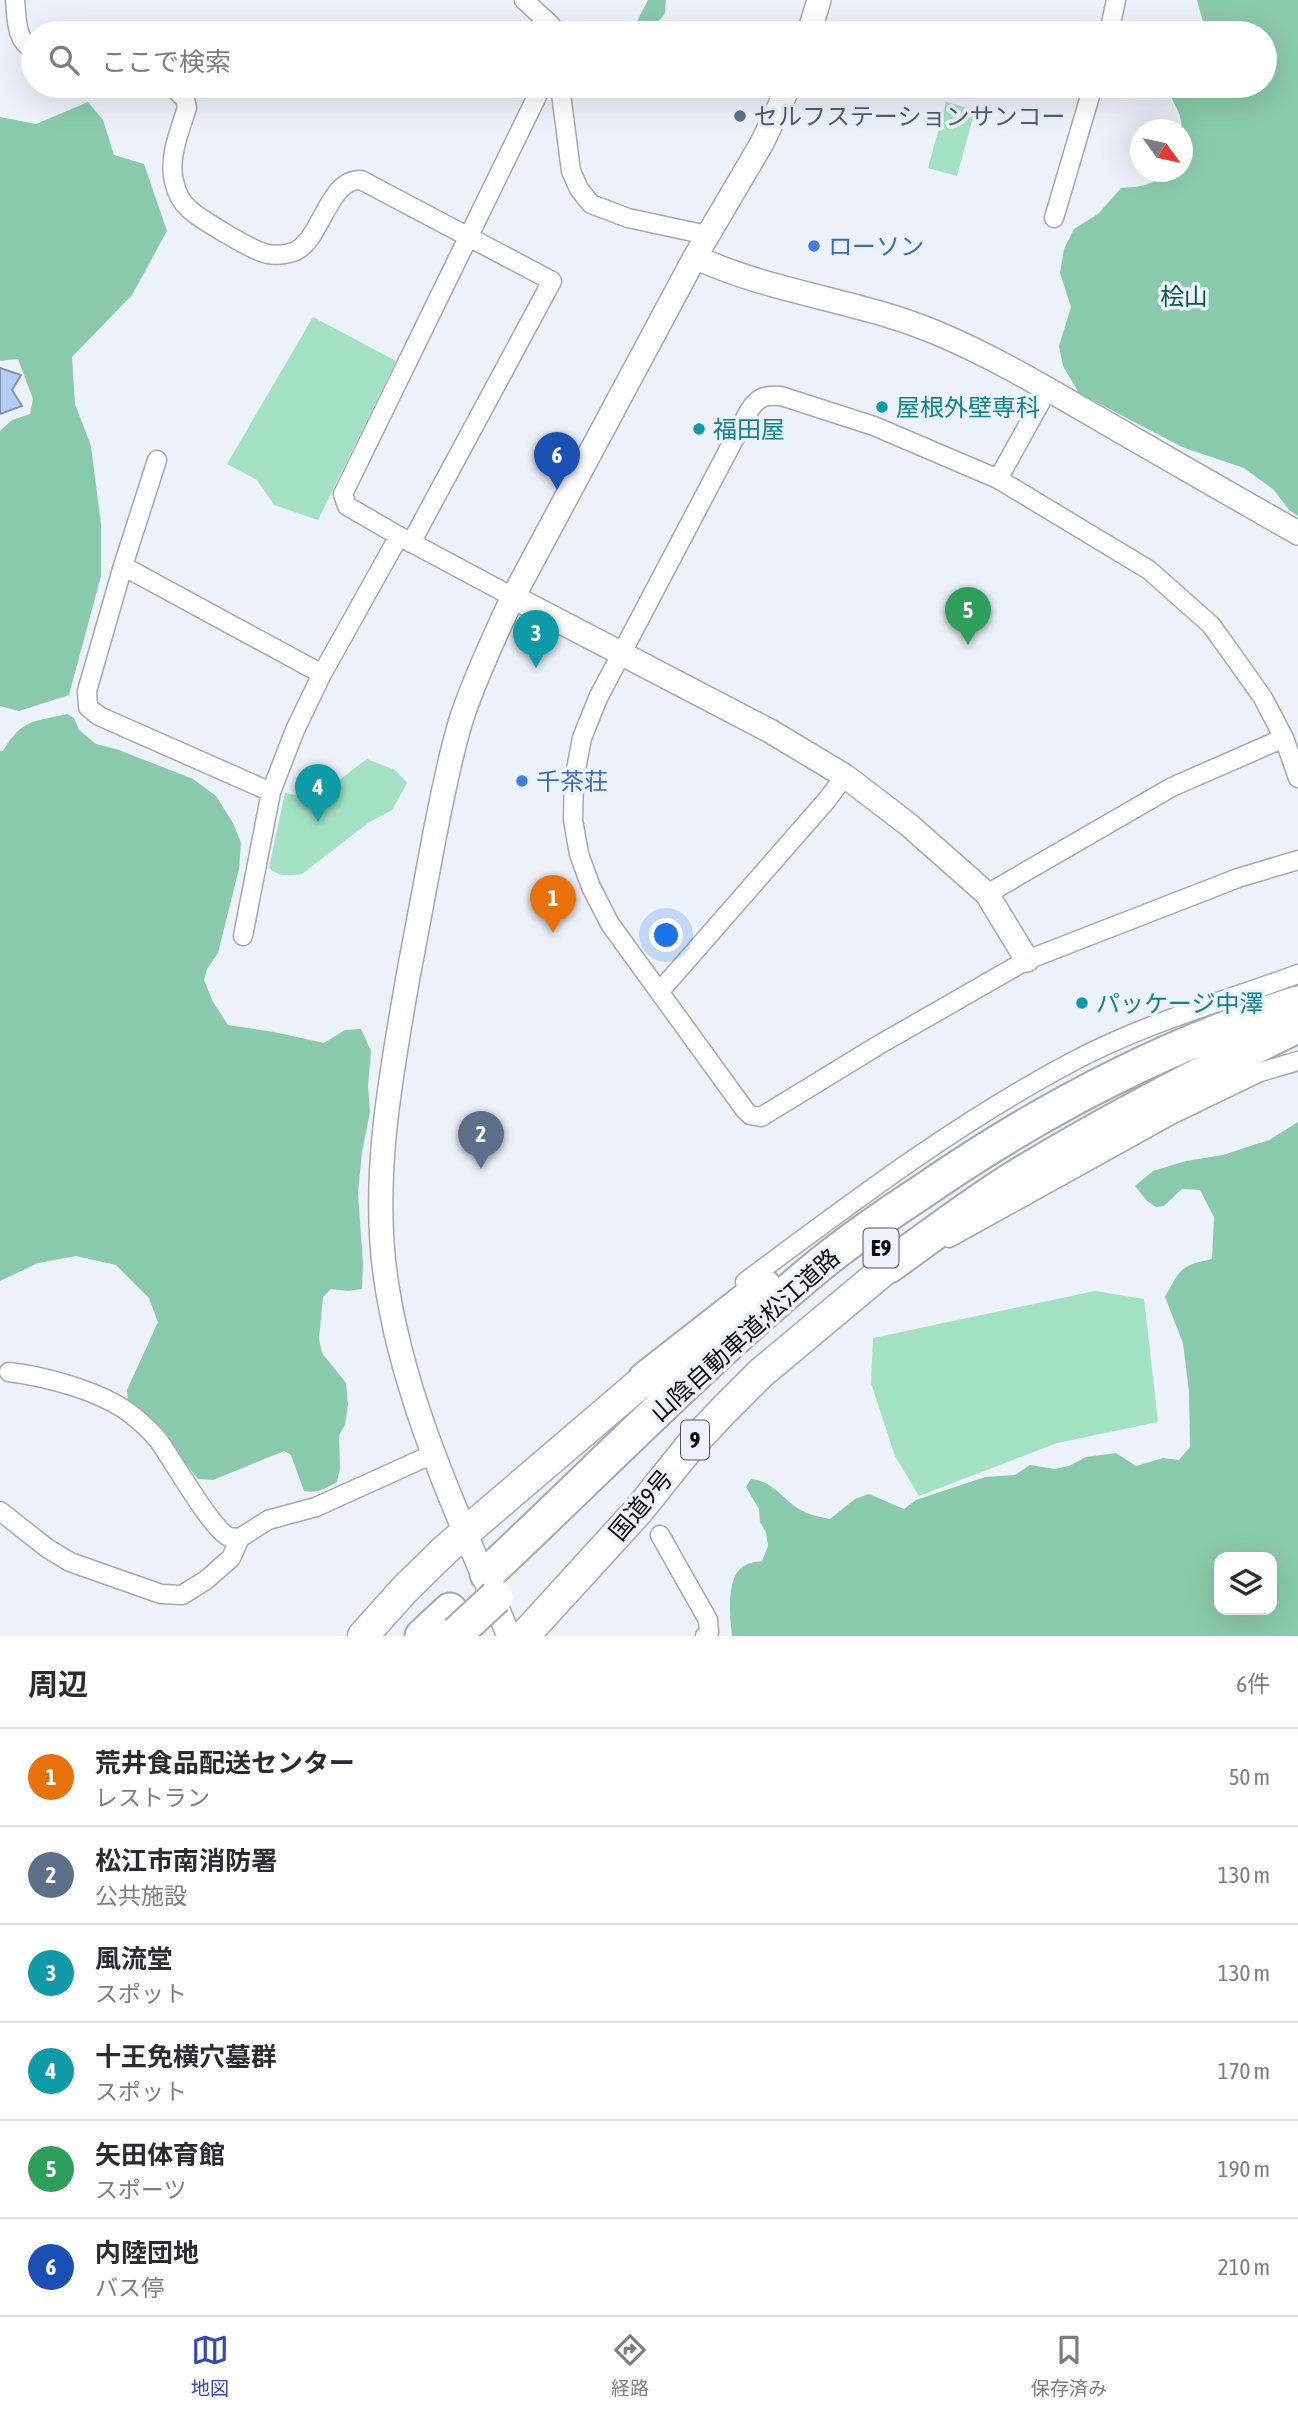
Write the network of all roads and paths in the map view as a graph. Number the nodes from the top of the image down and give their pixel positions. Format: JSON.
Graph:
{"nodes":[{"id":1,"x":15,"y":0,"type":"edge"},
{"id":2,"x":524,"y":0,"type":"edge"},
{"id":3,"x":819,"y":0,"type":"edge"},
{"id":4,"x":1116,"y":0,"type":"edge"},
{"id":5,"x":547,"y":21,"type":"edge"},
{"id":6,"x":813,"y":21,"type":"edge"},
{"id":7,"x":1112,"y":21,"type":"edge"},
{"id":8,"x":21,"y":37,"type":"edge"},
{"id":9,"x":184,"y":98,"type":"edge"},
{"id":10,"x":536,"y":98,"type":"edge"},
{"id":11,"x":562,"y":98,"type":"edge"},
{"id":12,"x":783,"y":98,"type":"edge"},
{"id":13,"x":1089,"y":98,"type":"edge"},
{"id":14,"x":1054,"y":218,"type":"dead end"},
{"id":15,"x":707,"y":235,"type":"junction"},
{"id":16,"x":468,"y":236,"type":"junction"},
{"id":17,"x":695,"y":257,"type":"junction"},
{"id":18,"x":1048,"y":389,"type":"junction"},
{"id":19,"x":157,"y":460,"type":"dead end"},
{"id":20,"x":998,"y":479,"type":"junction"},
{"id":21,"x":1298,"y":533,"type":"edge"},
{"id":22,"x":405,"y":539,"type":"junction"},
{"id":23,"x":123,"y":566,"type":"junction"},
{"id":24,"x":513,"y":597,"type":"junction"},
{"id":25,"x":622,"y":653,"type":"junction"},
{"id":26,"x":322,"y":674,"type":"junction"},
{"id":27,"x":1284,"y":738,"type":"junction"},
{"id":28,"x":845,"y":775,"type":"junction"},
{"id":29,"x":1298,"y":778,"type":"edge"},
{"id":30,"x":271,"y":792,"type":"junction"},
{"id":31,"x":1298,"y":860,"type":"edge"},
{"id":32,"x":987,"y":894,"type":"junction"},
{"id":33,"x":243,"y":936,"type":"dead end"},
{"id":34,"x":1027,"y":960,"type":"junction"},
{"id":35,"x":1298,"y":974,"type":"edge"},
{"id":36,"x":660,"y":991,"type":"junction"},
{"id":37,"x":1296,"y":1030,"type":"edge"},
{"id":38,"x":1128,"y":1070,"type":"junction"},
{"id":39,"x":889,"y":1266,"type":"joint"},
{"id":40,"x":9,"y":1372,"type":"dead end"},
{"id":41,"x":645,"y":1379,"type":"junction"},
{"id":42,"x":433,"y":1454,"type":"junction"},
{"id":43,"x":0,"y":1511,"type":"edge"},
{"id":44,"x":466,"y":1532,"type":"junction"},
{"id":45,"x":660,"y":1535,"type":"dead end"},
{"id":46,"x":240,"y":1538,"type":"junction"},
{"id":47,"x":527,"y":1552,"type":"junction"},
{"id":48,"x":454,"y":1626,"type":"edge"},
{"id":49,"x":363,"y":1636,"type":"edge"},
{"id":50,"x":422,"y":1636,"type":"edge"},
{"id":51,"x":509,"y":1636,"type":"edge"},
{"id":52,"x":524,"y":1636,"type":"edge"},
{"id":53,"x":705,"y":1636,"type":"edge"}],
"edges":[{"from":1,"to":8,"type":"street"},
{"from":2,"to":5,"type":"street"},
{"from":3,"to":6,"type":"street"},
{"from":4,"to":7,"type":"street"},
{"from":9,"to":16,"type":"street"},
{"from":10,"to":16,"type":"street"},
{"from":11,"to":15,"type":"street"},
{"from":12,"to":15,"type":"street"},
{"from":13,"to":14,"type":"street"},
{"from":15,"to":17,"type":"street"},
{"from":16,"to":22,"type":"street"},
{"from":16,"to":22,"type":"street"},
{"from":17,"to":18,"type":"street"},
{"from":17,"to":24,"type":"street"},
{"from":18,"to":20,"type":"street"},
{"from":18,"to":21,"type":"street"},
{"from":19,"to":23,"type":"street"},
{"from":20,"to":25,"type":"street"},
{"from":20,"to":27,"type":"street"},
{"from":22,"to":24,"type":"street"},
{"from":22,"to":26,"type":"street"},
{"from":23,"to":26,"type":"street"},
{"from":23,"to":30,"type":"street"},
{"from":24,"to":25,"type":"street"},
{"from":24,"to":42,"type":"street"},
{"from":25,"to":28,"type":"street"},
{"from":25,"to":36,"type":"street"},
{"from":26,"to":30,"type":"street"},
{"from":27,"to":29,"type":"street"},
{"from":27,"to":32,"type":"street"},
{"from":28,"to":32,"type":"street"},
{"from":28,"to":36,"type":"street"},
{"from":30,"to":33,"type":"street"},
{"from":31,"to":34,"type":"street"},
{"from":32,"to":34,"type":"street"},
{"from":34,"to":36,"type":"street"},
{"from":35,"to":41,"type":"street"},
{"from":37,"to":38,"type":"highway","name":"山陰自動車道;松江道路","number":"E9"},
{"from":37,"to":39,"type":"highway","number":"9"},
{"from":37,"to":47,"type":"highway","name":"山陰自動車道;松江道路","number":"E9"},
{"from":38,"to":41,"type":"highway"},
{"from":38,"to":47,"type":"highway","name":"山陰自動車道;松江道路","number":"E9"},
{"from":39,"to":52,"type":"highway","name":"国道9号","number":"9"},
{"from":40,"to":46,"type":"street"},
{"from":41,"to":44,"type":"highway"},
{"from":42,"to":44,"type":"street"},
{"from":42,"to":46,"type":"street"},
{"from":43,"to":46,"type":"street"},
{"from":44,"to":49,"type":"highway"},
{"from":44,"to":51,"type":"street"},
{"from":45,"to":53,"type":"street"},
{"from":47,"to":48,"type":"highway","name":"山陰自動車道;松江道路","number":"E9"},
{"from":48,"to":50,"type":"highway","name":"山陰自動車道;松江道路","number":"E9"}]}
